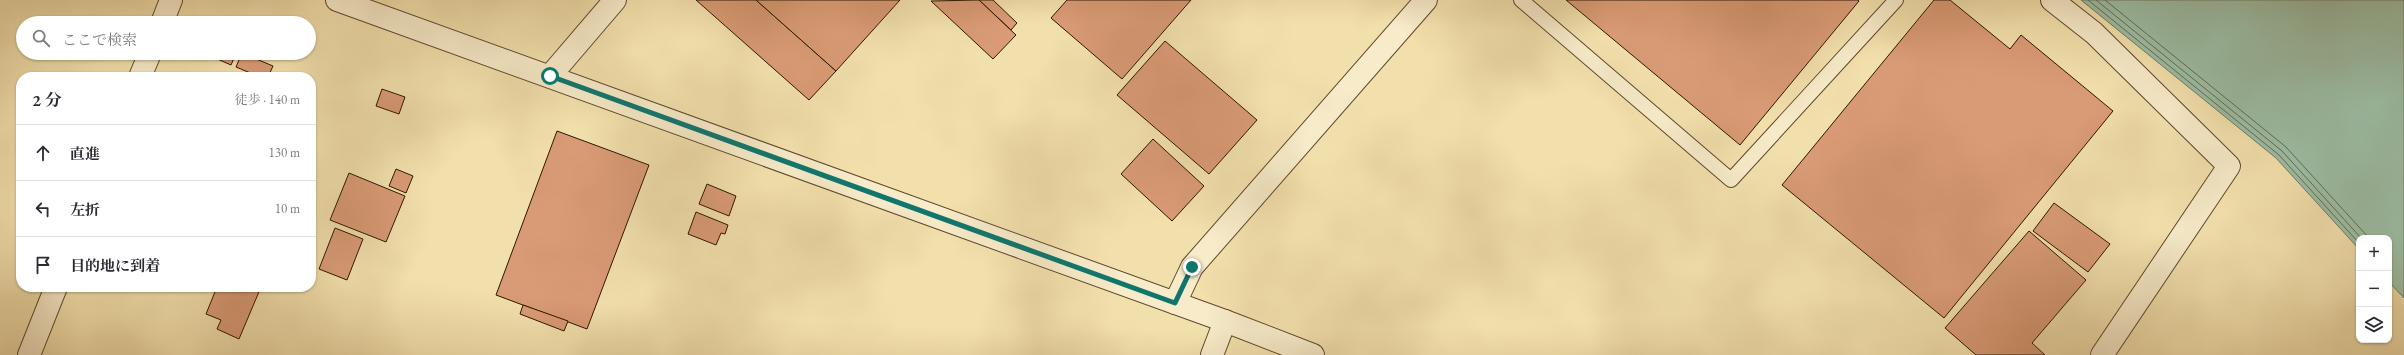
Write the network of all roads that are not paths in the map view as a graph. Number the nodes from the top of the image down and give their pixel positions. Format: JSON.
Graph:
{"nodes":[{"id":1,"x":171,"y":0,"type":"edge"},
{"id":2,"x":337,"y":0,"type":"edge"},
{"id":3,"x":615,"y":0,"type":"edge"},
{"id":4,"x":1426,"y":0,"type":"edge"},
{"id":5,"x":1521,"y":0,"type":"edge"},
{"id":6,"x":1896,"y":0,"type":"edge"},
{"id":7,"x":2052,"y":0,"type":"edge"},
{"id":8,"x":165,"y":16,"type":"edge"},
{"id":9,"x":147,"y":60,"type":"edge"},
{"id":10,"x":142,"y":72,"type":"edge"},
{"id":11,"x":550,"y":76,"type":"junction"},
{"id":12,"x":54,"y":292,"type":"edge"},
{"id":13,"x":1175,"y":303,"type":"junction"},
{"id":14,"x":1225,"y":321,"type":"junction"},
{"id":15,"x":29,"y":355,"type":"edge"},
{"id":16,"x":1212,"y":355,"type":"edge"},
{"id":17,"x":1313,"y":355,"type":"edge"},
{"id":18,"x":2102,"y":355,"type":"edge"}],
"edges":[{"from":1,"to":8,"type":"street"},
{"from":2,"to":11,"type":"street"},
{"from":3,"to":11,"type":"street"},
{"from":4,"to":13,"type":"street"},
{"from":5,"to":6,"type":"lane"},
{"from":7,"to":18,"type":"street"},
{"from":9,"to":10,"type":"street"},
{"from":11,"to":13,"type":"street"},
{"from":12,"to":15,"type":"street"},
{"from":13,"to":14,"type":"street"},
{"from":14,"to":16,"type":"street"},
{"from":14,"to":17,"type":"street"}]}
